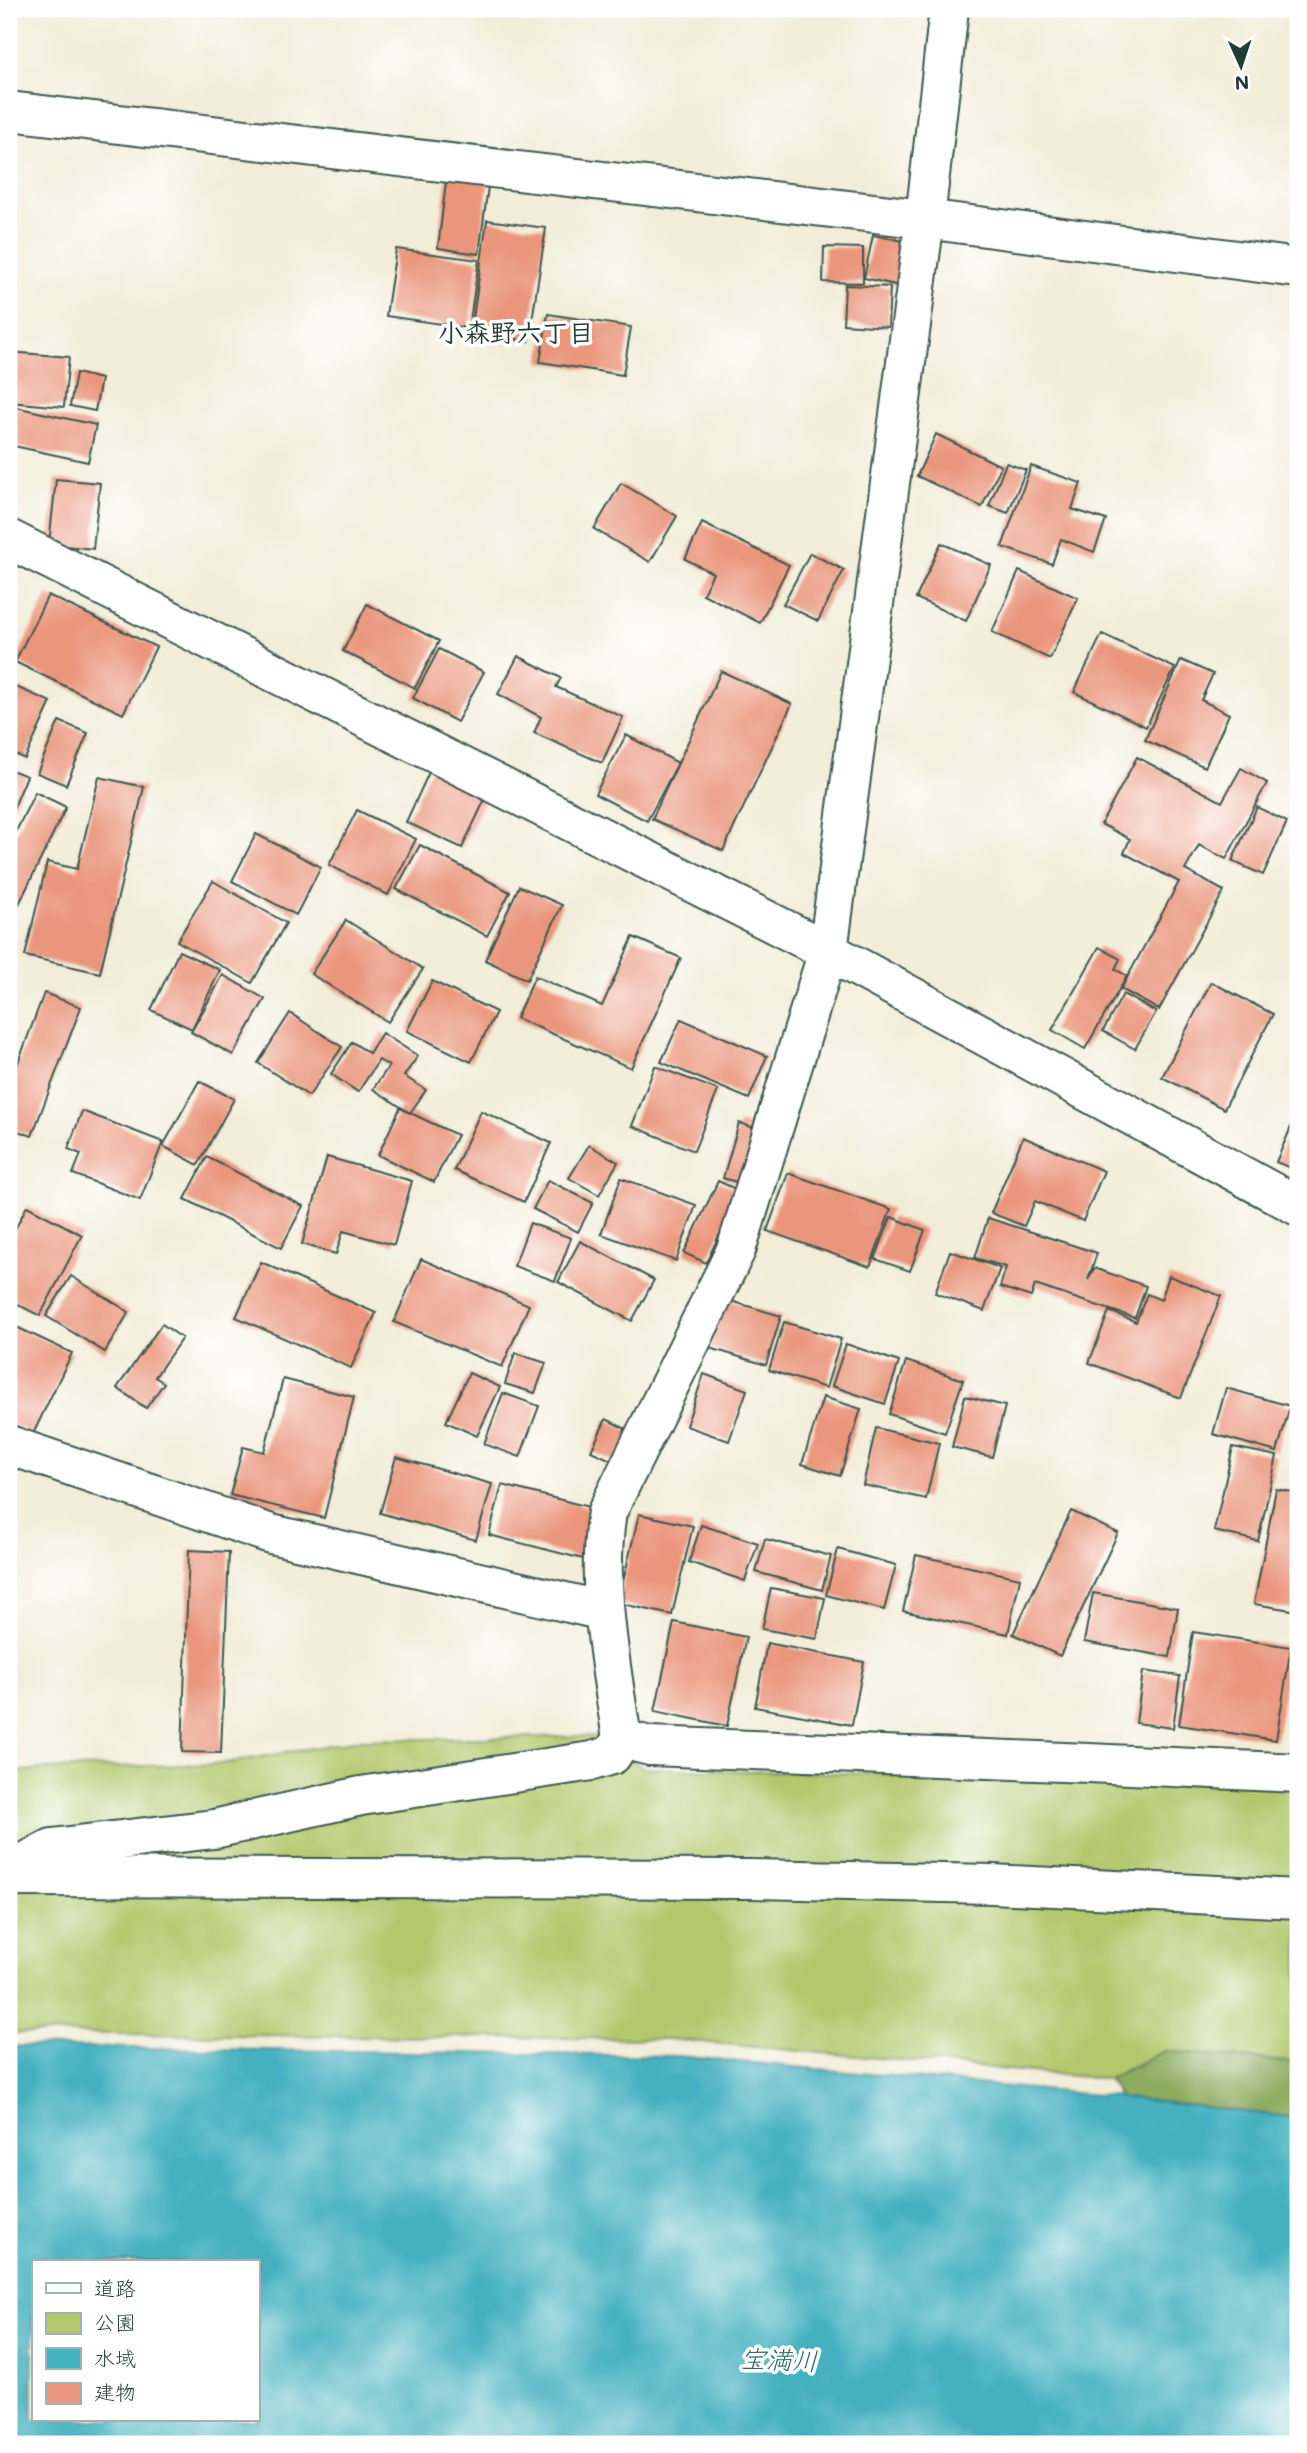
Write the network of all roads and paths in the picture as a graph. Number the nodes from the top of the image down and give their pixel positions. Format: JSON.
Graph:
{"nodes":[{"id":1,"x":949,"y":9,"type":"edge"},
{"id":2,"x":9,"y":111,"type":"edge"},
{"id":3,"x":925,"y":219,"type":"junction"},
{"id":4,"x":1298,"y":268,"type":"edge"},
{"id":5,"x":9,"y":539,"type":"edge"},
{"id":6,"x":828,"y":951,"type":"junction"},
{"id":7,"x":1298,"y":1206,"type":"edge"},
{"id":8,"x":9,"y":1445,"type":"edge"},
{"id":9,"x":604,"y":1611,"type":"junction"},
{"id":10,"x":622,"y":1739,"type":"junction"},
{"id":11,"x":1298,"y":1773,"type":"edge"},
{"id":12,"x":9,"y":1871,"type":"edge"},
{"id":13,"x":9,"y":1877,"type":"edge"},
{"id":14,"x":1298,"y":1899,"type":"edge"}],
"edges":[{"from":1,"to":3,"type":"street"},
{"from":2,"to":3,"type":"street"},
{"from":3,"to":4,"type":"street"},
{"from":3,"to":6,"type":"street"},
{"from":5,"to":6,"type":"street"},
{"from":6,"to":7,"type":"street"},
{"from":6,"to":9,"type":"street"},
{"from":8,"to":9,"type":"street"},
{"from":9,"to":10,"type":"street"},
{"from":10,"to":11,"type":"street"},
{"from":10,"to":12,"type":"street"},
{"from":13,"to":14,"type":"street"}]}
